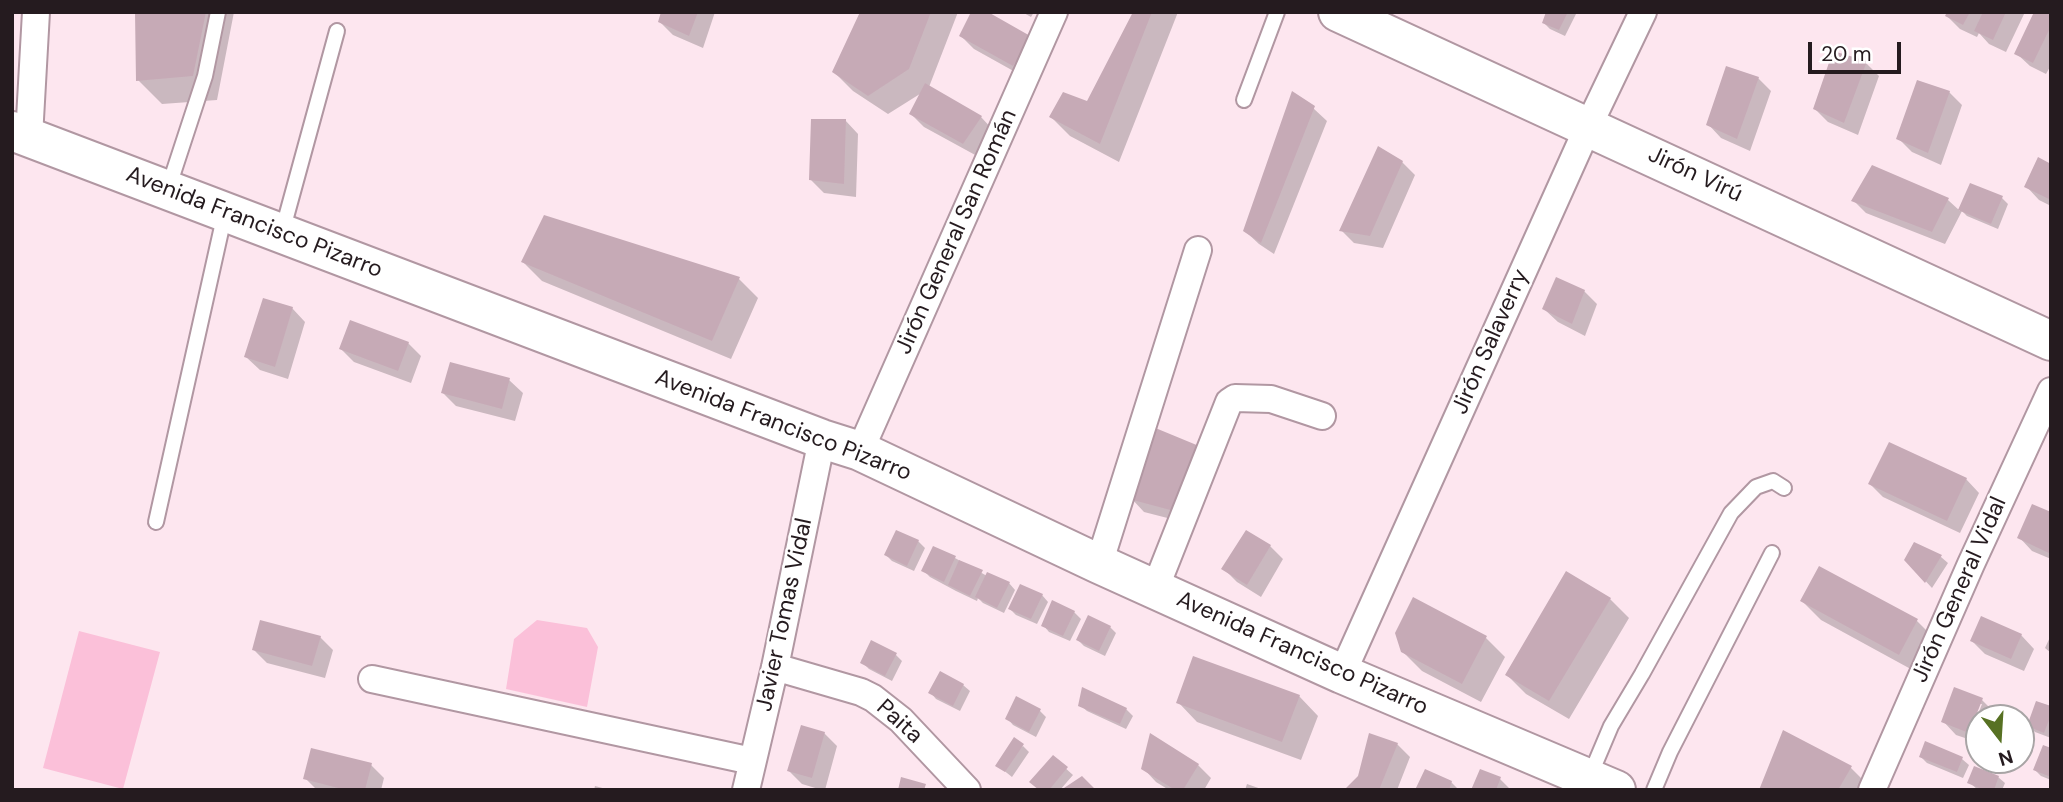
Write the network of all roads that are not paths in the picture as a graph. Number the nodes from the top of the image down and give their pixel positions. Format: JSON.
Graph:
{"nodes":[{"id":1,"x":36,"y":12,"type":"edge"},
{"id":2,"x":218,"y":12,"type":"edge"},
{"id":3,"x":1054,"y":12,"type":"edge"},
{"id":4,"x":1277,"y":12,"type":"edge"},
{"id":5,"x":1338,"y":12,"type":"edge"},
{"id":6,"x":1643,"y":12,"type":"edge"},
{"id":7,"x":337,"y":31,"type":"dead end"},
{"id":8,"x":1244,"y":100,"type":"dead end"},
{"id":9,"x":1588,"y":127,"type":"junction"},
{"id":10,"x":21,"y":134,"type":"edge"},
{"id":11,"x":168,"y":190,"type":"junction"},
{"id":12,"x":225,"y":212,"type":"junction"},
{"id":13,"x":282,"y":234,"type":"junction"},
{"id":14,"x":1198,"y":250,"type":"dead end"},
{"id":15,"x":2051,"y":341,"type":"edge"},
{"id":16,"x":2051,"y":391,"type":"edge"},
{"id":17,"x":1322,"y":416,"type":"dead end"},
{"id":18,"x":822,"y":439,"type":"junction"},
{"id":19,"x":860,"y":451,"type":"junction"},
{"id":20,"x":1784,"y":488,"type":"dead end"},
{"id":21,"x":156,"y":522,"type":"dead end"},
{"id":22,"x":1772,"y":553,"type":"dead end"},
{"id":23,"x":1099,"y":564,"type":"junction"},
{"id":24,"x":1155,"y":589,"type":"junction"},
{"id":25,"x":775,"y":667,"type":"junction"},
{"id":26,"x":1342,"y":674,"type":"junction"},
{"id":27,"x":372,"y":679,"type":"dead end"},
{"id":28,"x":752,"y":761,"type":"junction"},
{"id":29,"x":1598,"y":786,"type":"edge"},
{"id":30,"x":746,"y":790,"type":"edge"},
{"id":31,"x":967,"y":790,"type":"edge"},
{"id":32,"x":1654,"y":790,"type":"edge"},
{"id":33,"x":1872,"y":790,"type":"edge"}],
"edges":[{"from":1,"to":10,"type":"street"},
{"from":2,"to":11,"type":"lane"},
{"from":3,"to":19,"type":"street","name":"Jirón General San Román"},
{"from":4,"to":8,"type":"lane"},
{"from":5,"to":9,"type":"main road","name":"Jirón Virú"},
{"from":6,"to":9,"type":"street","name":"Jirón Salaverry"},
{"from":7,"to":13,"type":"lane"},
{"from":9,"to":15,"type":"main road","name":"Jirón Virú"},
{"from":9,"to":26,"type":"street","name":"Jirón Salaverry"},
{"from":10,"to":11,"type":"main road","name":"Avenida Francisco Pizarro"},
{"from":11,"to":12,"type":"main road","name":"Avenida Francisco Pizarro"},
{"from":12,"to":13,"type":"main road","name":"Avenida Francisco Pizarro"},
{"from":12,"to":21,"type":"lane"},
{"from":13,"to":18,"type":"main road","name":"Avenida Francisco Pizarro"},
{"from":14,"to":23,"type":"street"},
{"from":16,"to":33,"type":"street","name":"Jirón General Vidal"},
{"from":17,"to":24,"type":"street"},
{"from":18,"to":19,"type":"main road","name":"Avenida Francisco Pizarro"},
{"from":18,"to":25,"type":"street","name":"Javier Tomas Vidal"},
{"from":19,"to":23,"type":"main road","name":"Avenida Francisco Pizarro"},
{"from":20,"to":29,"type":"lane"},
{"from":22,"to":32,"type":"lane"},
{"from":23,"to":24,"type":"main road","name":"Avenida Francisco Pizarro"},
{"from":24,"to":26,"type":"main road","name":"Avenida Francisco Pizarro"},
{"from":25,"to":28,"type":"street","name":"Javier Tomas Vidal"},
{"from":25,"to":31,"type":"street","name":"Paita"},
{"from":26,"to":29,"type":"main road","name":"Avenida Francisco Pizarro"},
{"from":27,"to":28,"type":"street"},
{"from":28,"to":30,"type":"street","name":"Javier Tomas Vidal"}]}
